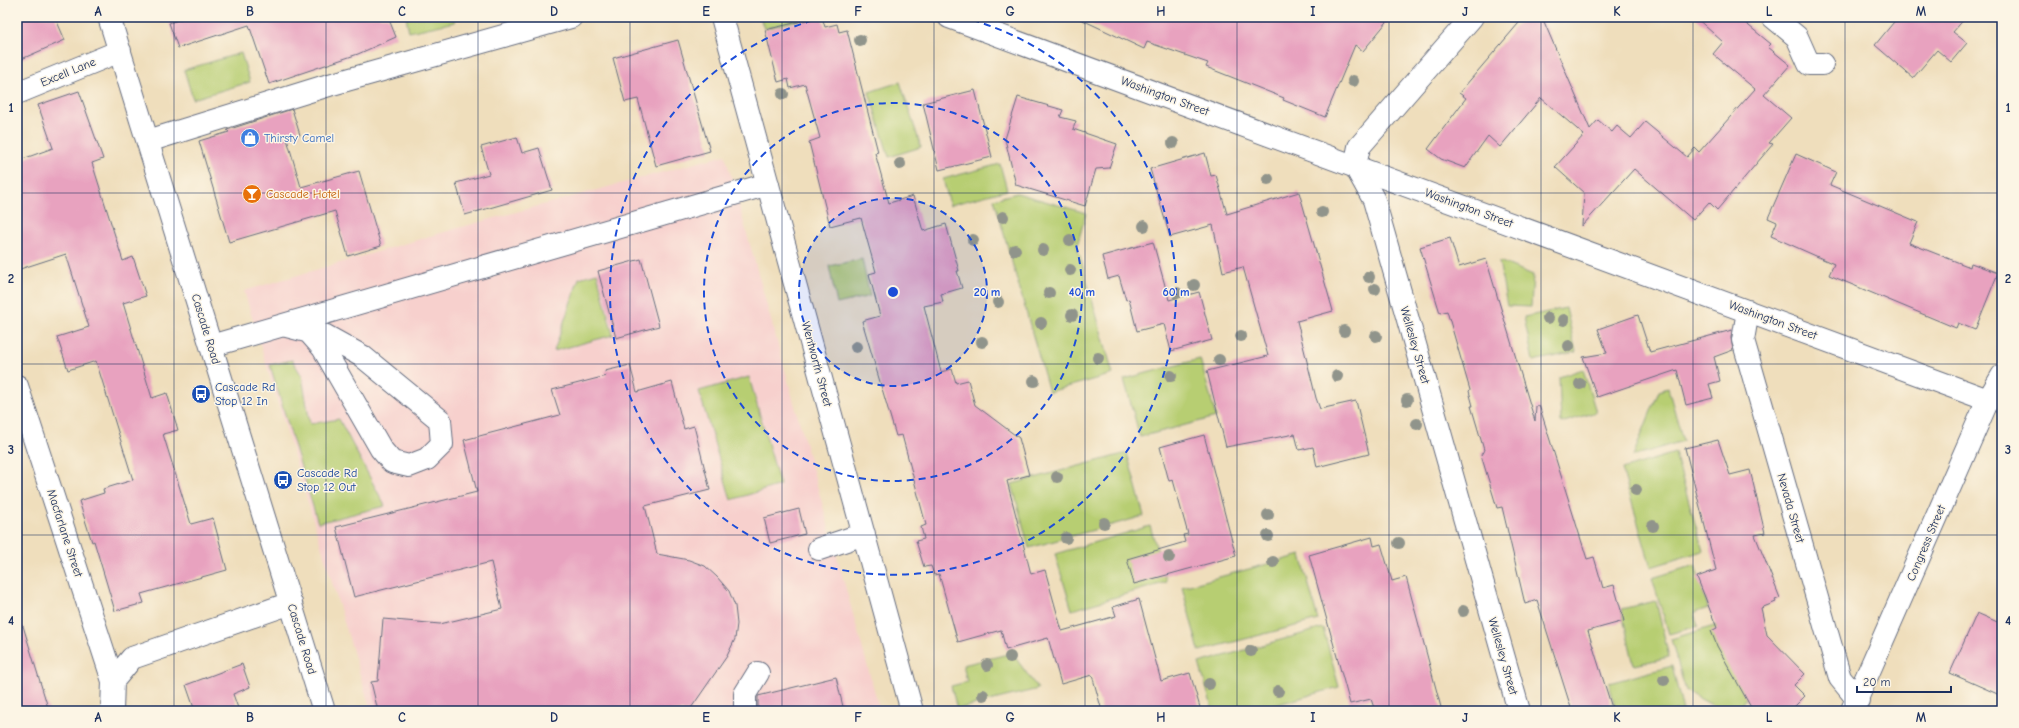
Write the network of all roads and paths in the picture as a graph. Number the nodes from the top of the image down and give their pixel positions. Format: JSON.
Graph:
{"nodes":[{"id":1,"x":109,"y":17,"type":"edge"},
{"id":2,"x":571,"y":17,"type":"edge"},
{"id":3,"x":722,"y":17,"type":"edge"},
{"id":4,"x":949,"y":17,"type":"edge"},
{"id":5,"x":1472,"y":17,"type":"edge"},
{"id":6,"x":1773,"y":17,"type":"edge"},
{"id":7,"x":120,"y":51,"type":"junction"},
{"id":8,"x":1822,"y":64,"type":"dead end"},
{"id":9,"x":17,"y":93,"type":"edge"},
{"id":10,"x":148,"y":141,"type":"junction"},
{"id":11,"x":1356,"y":166,"type":"junction"},
{"id":12,"x":768,"y":184,"type":"junction"},
{"id":13,"x":1748,"y":311,"type":"junction"},
{"id":14,"x":283,"y":325,"type":"junction"},
{"id":15,"x":308,"y":332,"type":"junction"},
{"id":16,"x":212,"y":346,"type":"junction"},
{"id":17,"x":2002,"y":376,"type":"edge"},
{"id":18,"x":17,"y":386,"type":"edge"},
{"id":19,"x":1988,"y":400,"type":"junction"},
{"id":20,"x":864,"y":534,"type":"junction"},
{"id":21,"x":819,"y":549,"type":"dead end"},
{"id":22,"x":291,"y":603,"type":"junction"},
{"id":23,"x":758,"y":673,"type":"dead end"},
{"id":24,"x":113,"y":680,"type":"junction"},
{"id":25,"x":1855,"y":705,"type":"edge"},
{"id":26,"x":112,"y":711,"type":"edge"},
{"id":27,"x":324,"y":711,"type":"edge"},
{"id":28,"x":745,"y":711,"type":"edge"},
{"id":29,"x":912,"y":711,"type":"edge"},
{"id":30,"x":1519,"y":711,"type":"edge"}],
"edges":[{"from":1,"to":7,"type":"street","name":"Cascade Road"},
{"from":2,"to":10,"type":"street"},
{"from":3,"to":12,"type":"street","name":"Wentworth Street"},
{"from":4,"to":11,"type":"street","name":"Washington Street"},
{"from":5,"to":11,"type":"street"},
{"from":6,"to":8,"type":"street"},
{"from":7,"to":9,"type":"street","name":"Excell Lane"},
{"from":7,"to":10,"type":"street","name":"Cascade Road"},
{"from":10,"to":16,"type":"street","name":"Cascade Road"},
{"from":11,"to":13,"type":"street","name":"Washington Street"},
{"from":11,"to":30,"type":"street","name":"Wellesley Street"},
{"from":12,"to":14,"type":"street"},
{"from":12,"to":20,"type":"street","name":"Wentworth Street"},
{"from":13,"to":19,"type":"street","name":"Washington Street"},
{"from":13,"to":25,"type":"street","name":"Nevada Street"},
{"from":14,"to":15,"type":"street"},
{"from":14,"to":16,"type":"street"},
{"from":15,"to":15,"type":"street"},
{"from":16,"to":22,"type":"street","name":"Cascade Road"},
{"from":17,"to":19,"type":"street","name":"Congress Street"},
{"from":18,"to":24,"type":"street","name":"Macfarlane Street"},
{"from":19,"to":25,"type":"street","name":"Congress Street"},
{"from":20,"to":21,"type":"street"},
{"from":20,"to":29,"type":"street","name":"Wentworth Street"},
{"from":22,"to":24,"type":"street"},
{"from":22,"to":27,"type":"street","name":"Cascade Road"},
{"from":23,"to":28,"type":"street"},
{"from":24,"to":26,"type":"street","name":"Macfarlane Street"}]}
